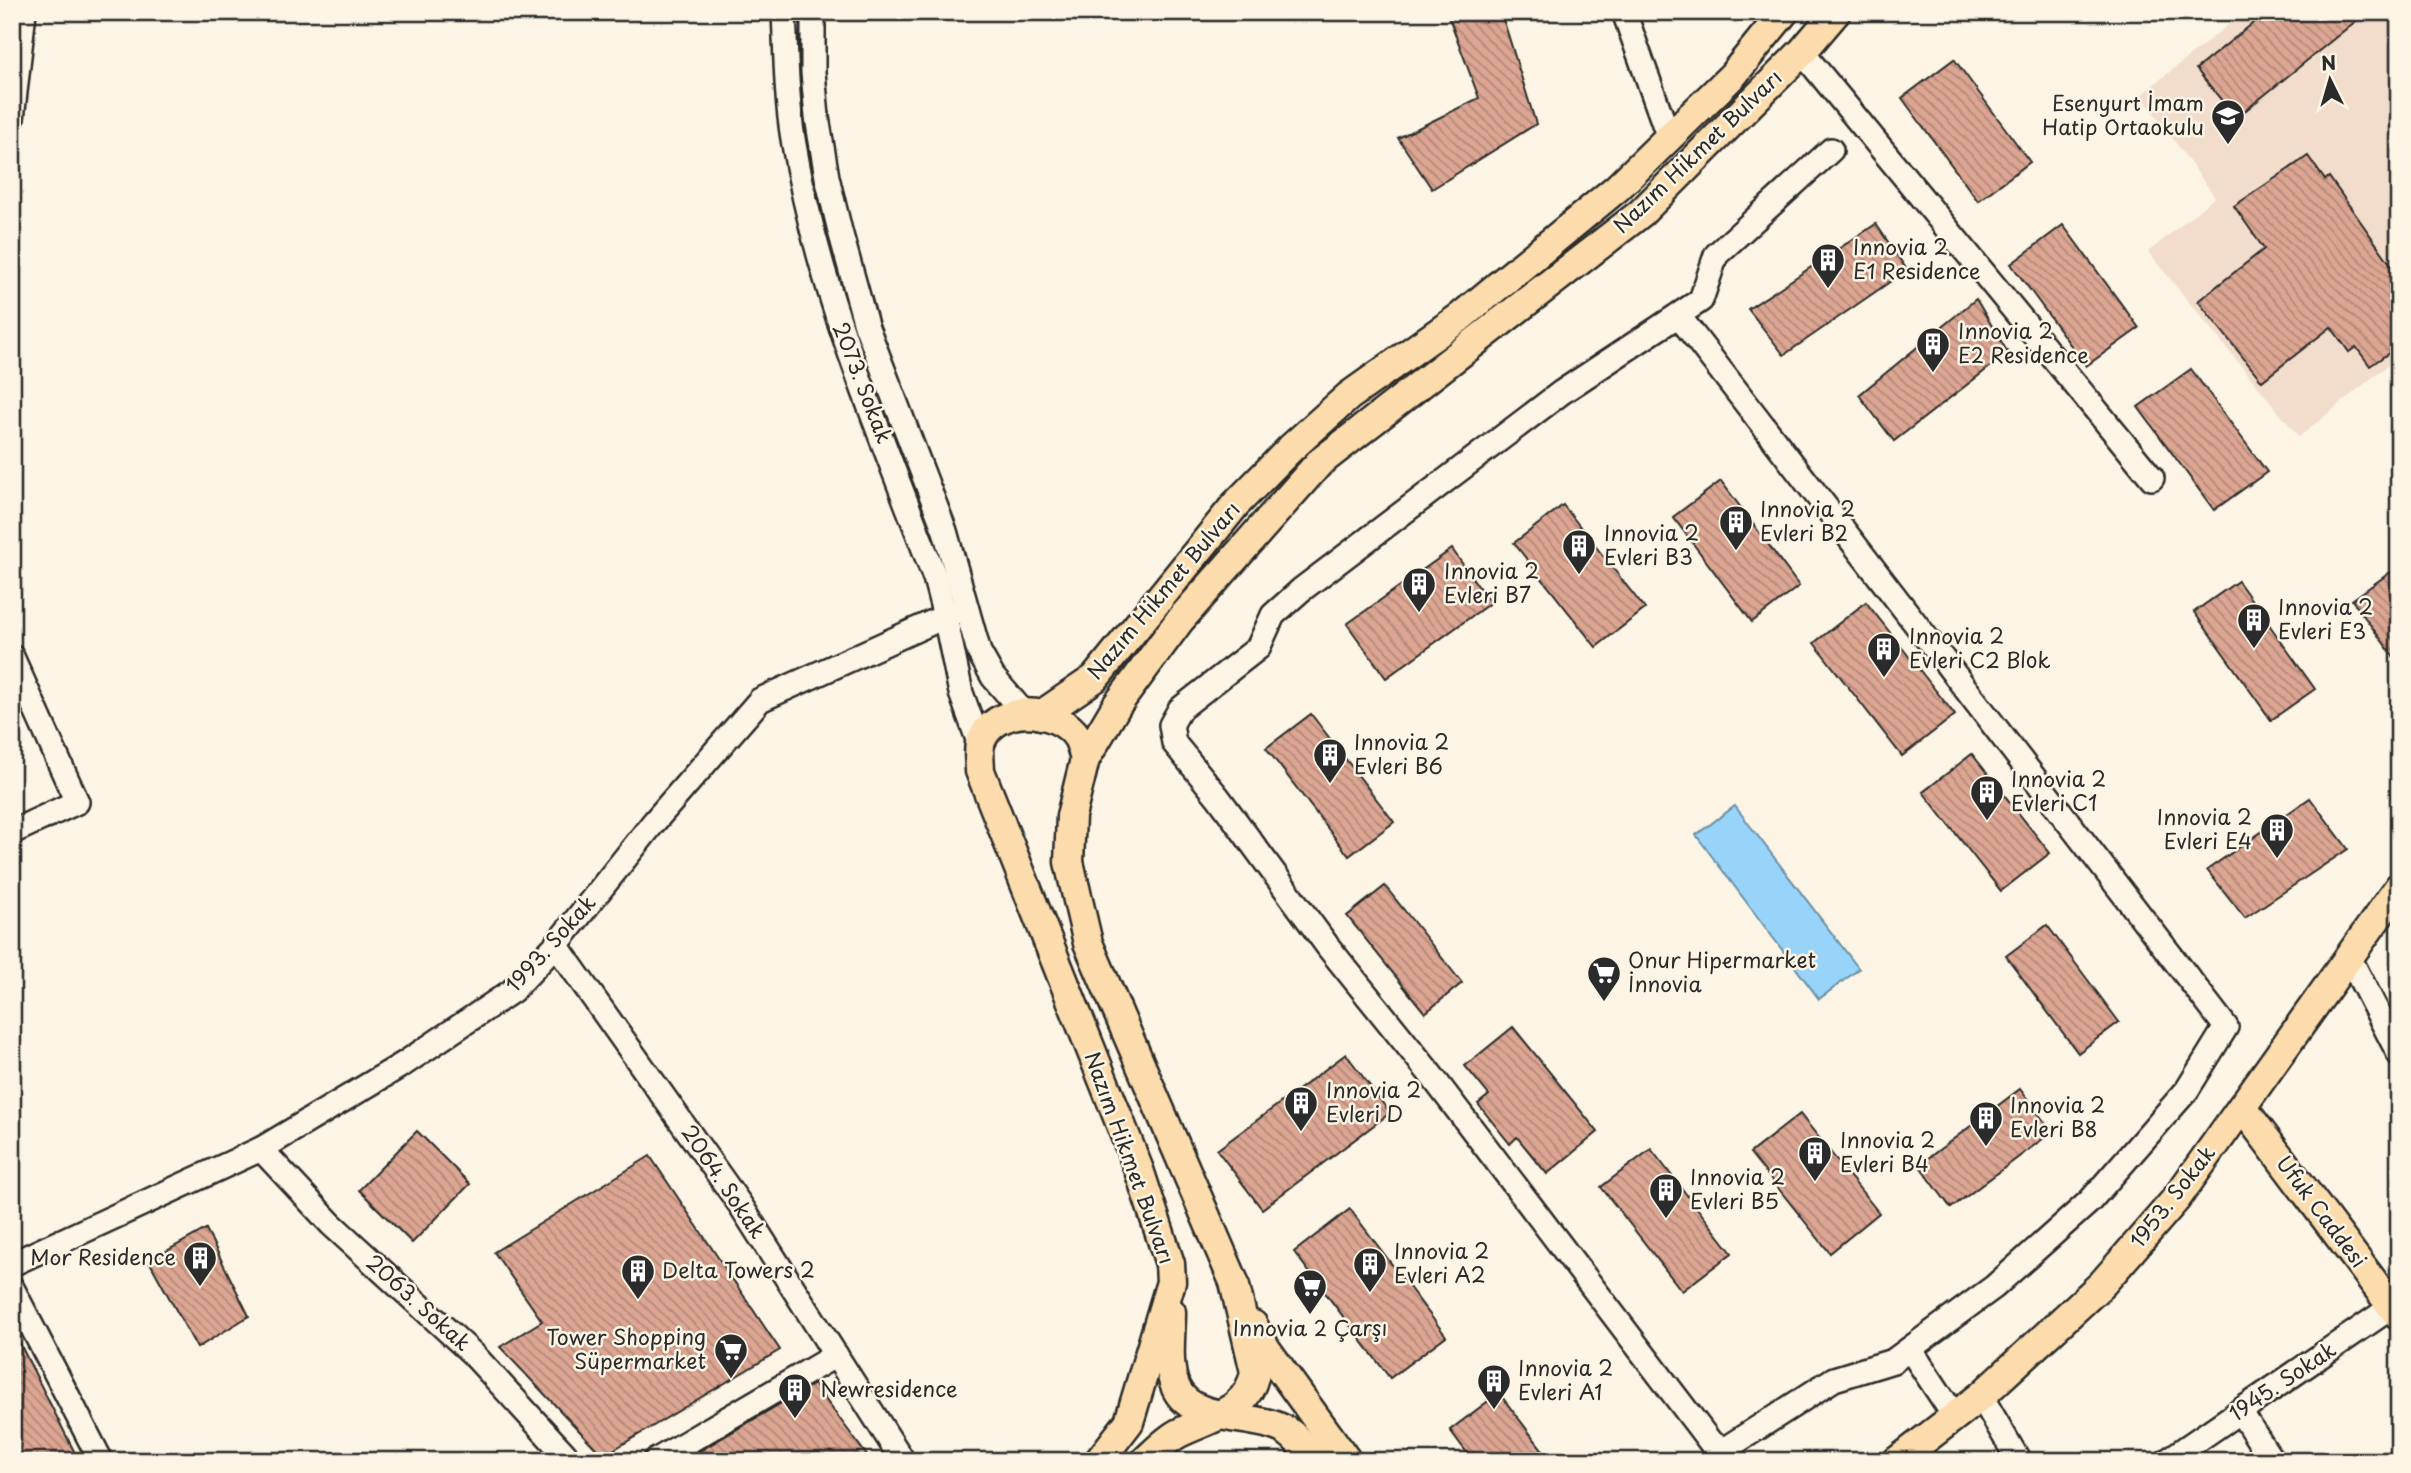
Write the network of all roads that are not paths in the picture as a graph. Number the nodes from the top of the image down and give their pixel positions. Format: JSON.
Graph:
{"nodes":[{"id":1,"x":24,"y":12,"type":"edge"},
{"id":2,"x":784,"y":12,"type":"edge"},
{"id":3,"x":813,"y":12,"type":"edge"},
{"id":4,"x":1624,"y":12,"type":"edge"},
{"id":5,"x":1784,"y":12,"type":"edge"},
{"id":6,"x":1836,"y":12,"type":"edge"},
{"id":7,"x":1802,"y":52,"type":"junction"},
{"id":8,"x":12,"y":119,"type":"edge"},
{"id":9,"x":1669,"y":138,"type":"junction"},
{"id":10,"x":1831,"y":150,"type":"dead end"},
{"id":11,"x":1678,"y":315,"type":"junction"},
{"id":12,"x":2152,"y":478,"type":"dead end"},
{"id":13,"x":955,"y":612,"type":"junction"},
{"id":14,"x":12,"y":657,"type":"edge"},
{"id":15,"x":1032,"y":713,"type":"junction"},
{"id":16,"x":980,"y":745,"type":"junction"},
{"id":17,"x":1085,"y":759,"type":"junction"},
{"id":18,"x":12,"y":832,"type":"edge"},
{"id":19,"x":2399,"y":887,"type":"edge"},
{"id":20,"x":556,"y":944,"type":"junction"},
{"id":21,"x":2349,"y":957,"type":"junction"},
{"id":22,"x":2399,"y":1054,"type":"edge"},
{"id":23,"x":2242,"y":1107,"type":"junction"},
{"id":24,"x":261,"y":1149,"type":"junction"},
{"id":25,"x":12,"y":1264,"type":"edge"},
{"id":26,"x":1171,"y":1282,"type":"junction"},
{"id":27,"x":12,"y":1288,"type":"edge"},
{"id":28,"x":1240,"y":1301,"type":"junction"},
{"id":29,"x":2397,"y":1308,"type":"edge"},
{"id":30,"x":1910,"y":1349,"type":"junction"},
{"id":31,"x":836,"y":1355,"type":"junction"},
{"id":32,"x":1981,"y":1396,"type":"junction"},
{"id":33,"x":2241,"y":1411,"type":"junction"},
{"id":34,"x":1220,"y":1414,"type":"junction"},
{"id":35,"x":1955,"y":1417,"type":"junction"},
{"id":36,"x":101,"y":1461,"type":"edge"},
{"id":37,"x":571,"y":1461,"type":"edge"},
{"id":38,"x":655,"y":1461,"type":"edge"},
{"id":39,"x":903,"y":1461,"type":"edge"},
{"id":40,"x":1099,"y":1461,"type":"edge"},
{"id":41,"x":1145,"y":1461,"type":"edge"},
{"id":42,"x":1313,"y":1461,"type":"edge"},
{"id":43,"x":1347,"y":1461,"type":"edge"},
{"id":44,"x":1897,"y":1461,"type":"edge"},
{"id":45,"x":2019,"y":1461,"type":"edge"},
{"id":46,"x":2167,"y":1461,"type":"edge"},
{"id":47,"x":2272,"y":1461,"type":"edge"}],
"edges":[{"from":1,"to":8,"type":"street"},
{"from":2,"to":13,"type":"street","name":"2073. Sokak"},
{"from":3,"to":13,"type":"street","name":"2073. Sokak"},
{"from":4,"to":9,"type":"street"},
{"from":5,"to":9,"type":"main road","name":"Nazım Hikmet Bulvarı"},
{"from":6,"to":7,"type":"main road","name":"Nazım Hikmet Bulvarı"},
{"from":7,"to":12,"type":"street"},
{"from":7,"to":17,"type":"main road","name":"Nazım Hikmet Bulvarı"},
{"from":9,"to":15,"type":"main road","name":"Nazım Hikmet Bulvarı"},
{"from":10,"to":11,"type":"street"},
{"from":11,"to":30,"type":"street"},
{"from":11,"to":30,"type":"street"},
{"from":13,"to":15,"type":"street","name":"2073. Sokak"},
{"from":13,"to":16,"type":"street","name":"2073. Sokak"},
{"from":13,"to":20,"type":"street","name":"1993. Sokak"},
{"from":14,"to":18,"type":"street"},
{"from":15,"to":16,"type":"main road","name":"Nazım Hikmet Bulvarı"},
{"from":15,"to":17,"type":"main road"},
{"from":16,"to":26,"type":"main road","name":"Nazım Hikmet Bulvarı"},
{"from":17,"to":28,"type":"main road","name":"Nazım Hikmet Bulvarı"},
{"from":19,"to":21,"type":"main road","name":"1953. Sokak"},
{"from":20,"to":24,"type":"street","name":"1993. Sokak"},
{"from":20,"to":31,"type":"street","name":"2064. Sokak"},
{"from":21,"to":22,"type":"street"},
{"from":21,"to":23,"type":"main road","name":"1953. Sokak"},
{"from":23,"to":29,"type":"main road","name":"Ufuk Caddesi"},
{"from":23,"to":32,"type":"main road","name":"1953. Sokak"},
{"from":24,"to":25,"type":"street","name":"1993. Sokak"},
{"from":24,"to":37,"type":"street","name":"2063. Sokak"},
{"from":26,"to":34,"type":"main road"},
{"from":26,"to":40,"type":"main road","name":"Nazım Hikmet Bulvarı"},
{"from":27,"to":36,"type":"street"},
{"from":28,"to":34,"type":"main road","name":"Nazım Hikmet Bulvarı"},
{"from":28,"to":43,"type":"main road"},
{"from":29,"to":33,"type":"street","name":"1945. Sokak"},
{"from":30,"to":35,"type":"street"},
{"from":31,"to":38,"type":"street"},
{"from":31,"to":39,"type":"street","name":"2064. Sokak"},
{"from":32,"to":35,"type":"main road","name":"1953. Sokak"},
{"from":32,"to":45,"type":"street"},
{"from":33,"to":46,"type":"street","name":"1945. Sokak"},
{"from":33,"to":47,"type":"street"},
{"from":34,"to":41,"type":"main road","name":"Nazım Hikmet Bulvarı"},
{"from":34,"to":42,"type":"main road"},
{"from":35,"to":44,"type":"main road","name":"1953. Sokak"}]}
